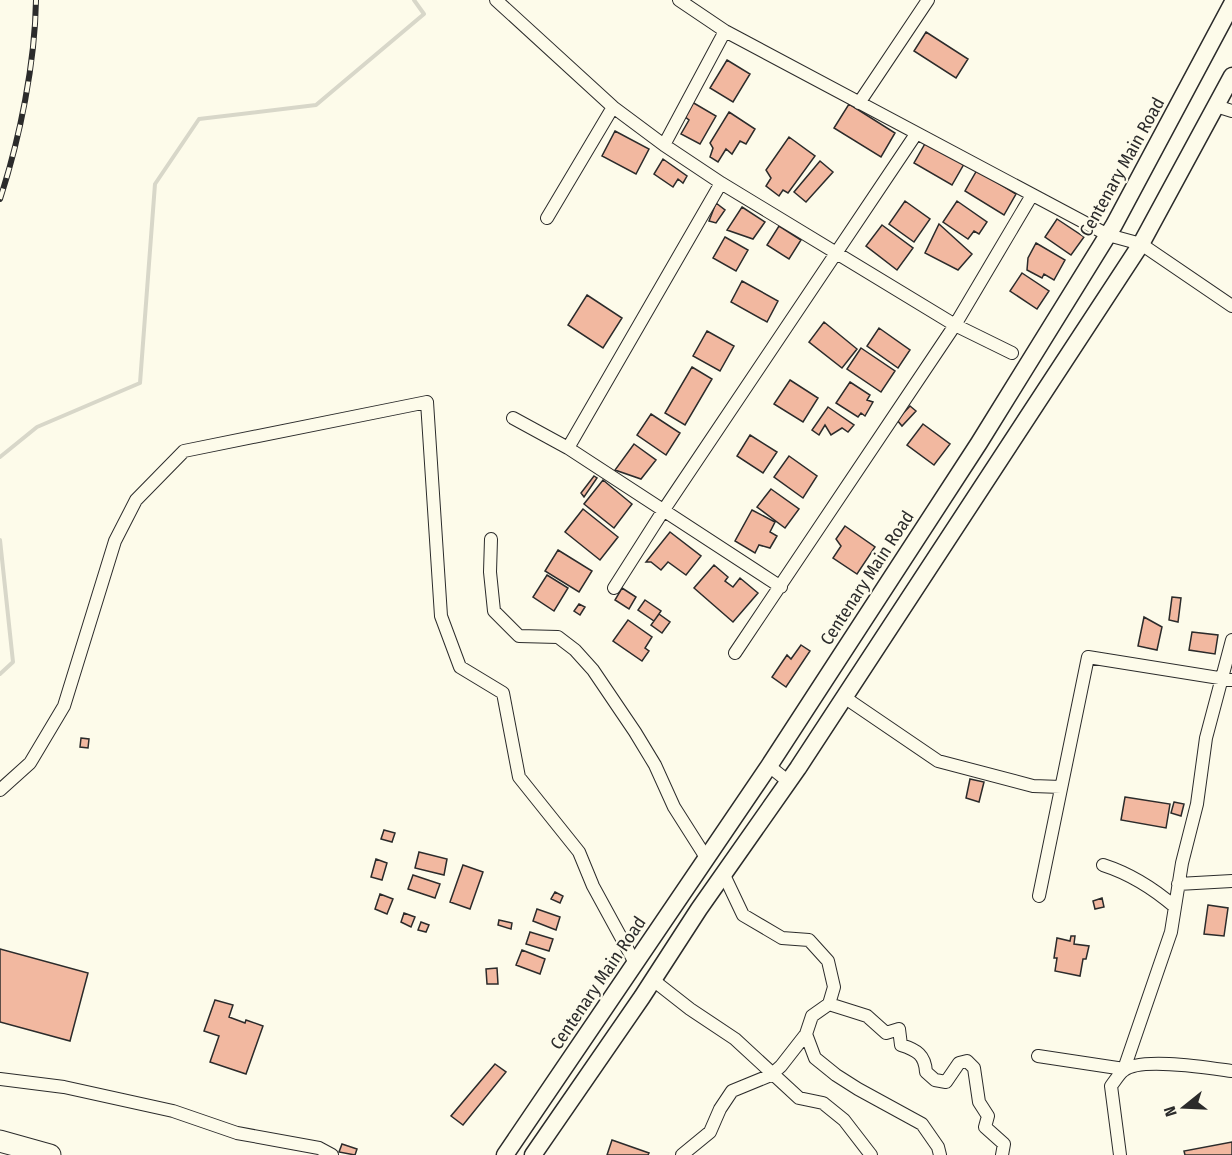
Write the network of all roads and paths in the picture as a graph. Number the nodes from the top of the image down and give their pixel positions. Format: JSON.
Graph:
{"nodes":[{"id":1,"x":496,"y":0,"type":"edge"},
{"id":2,"x":679,"y":0,"type":"edge"},
{"id":3,"x":928,"y":0,"type":"edge"},
{"id":4,"x":1232,"y":4,"type":"edge"},
{"id":5,"x":725,"y":31,"type":"junction"},
{"id":6,"x":1232,"y":76,"type":"edge"},
{"id":7,"x":859,"y":103,"type":"junction"},
{"id":8,"x":613,"y":107,"type":"junction"},
{"id":9,"x":1224,"y":109,"type":"edge"},
{"id":10,"x":916,"y":134,"type":"junction"},
{"id":11,"x":664,"y":145,"type":"junction"},
{"id":12,"x":722,"y":183,"type":"junction"},
{"id":13,"x":1032,"y":195,"type":"junction"},
{"id":14,"x":547,"y":218,"type":"dead end"},
{"id":15,"x":1108,"y":235,"type":"junction"},
{"id":16,"x":1141,"y":244,"type":"junction"},
{"id":17,"x":838,"y":252,"type":"junction"},
{"id":18,"x":1232,"y":306,"type":"edge"},
{"id":19,"x":955,"y":325,"type":"junction"},
{"id":20,"x":1012,"y":353,"type":"dead end"},
{"id":21,"x":513,"y":417,"type":"dead end"},
{"id":22,"x":568,"y":448,"type":"junction"},
{"id":23,"x":663,"y":511,"type":"junction"},
{"id":24,"x":491,"y":538,"type":"dead end"},
{"id":25,"x":781,"y":587,"type":"junction"},
{"id":26,"x":614,"y":588,"type":"dead end"},
{"id":27,"x":1232,"y":640,"type":"edge"},
{"id":28,"x":735,"y":653,"type":"dead end"},
{"id":29,"x":1227,"y":679,"type":"edge"},
{"id":30,"x":844,"y":697,"type":"junction"},
{"id":31,"x":769,"y":766,"type":"junction"},
{"id":32,"x":789,"y":782,"type":"junction"},
{"id":33,"x":1061,"y":787,"type":"junction"},
{"id":34,"x":0,"y":790,"type":"edge"},
{"id":35,"x":706,"y":859,"type":"junction"},
{"id":36,"x":1103,"y":865,"type":"dead end"},
{"id":37,"x":724,"y":875,"type":"junction"},
{"id":38,"x":1232,"y":881,"type":"edge"},
{"id":39,"x":1178,"y":884,"type":"junction"},
{"id":40,"x":1039,"y":896,"type":"dead end"},
{"id":41,"x":1175,"y":907,"type":"junction"},
{"id":42,"x":635,"y":963,"type":"junction"},
{"id":43,"x":653,"y":980,"type":"junction"},
{"id":44,"x":828,"y":1004,"type":"junction"},
{"id":45,"x":806,"y":1034,"type":"junction"},
{"id":46,"x":1038,"y":1056,"type":"dead end"},
{"id":47,"x":1124,"y":1069,"type":"junction"},
{"id":48,"x":1232,"y":1071,"type":"edge"},
{"id":49,"x":771,"y":1075,"type":"junction"},
{"id":50,"x":0,"y":1079,"type":"edge"},
{"id":51,"x":0,"y":1141,"type":"edge"},
{"id":52,"x":50,"y":1155,"type":"edge"},
{"id":53,"x":332,"y":1155,"type":"edge"},
{"id":54,"x":505,"y":1155,"type":"edge"},
{"id":55,"x":533,"y":1155,"type":"edge"},
{"id":56,"x":682,"y":1155,"type":"edge"},
{"id":57,"x":872,"y":1155,"type":"edge"},
{"id":58,"x":940,"y":1155,"type":"edge"},
{"id":59,"x":1002,"y":1155,"type":"edge"},
{"id":60,"x":1120,"y":1155,"type":"edge"}],
"edges":[{"from":1,"to":8,"type":"street"},
{"from":2,"to":5,"type":"street"},
{"from":3,"to":7,"type":"street"},
{"from":4,"to":15,"type":"street","name":"Centenary Main Road"},
{"from":5,"to":7,"type":"street"},
{"from":5,"to":11,"type":"street"},
{"from":6,"to":9,"type":"street"},
{"from":7,"to":10,"type":"street"},
{"from":8,"to":11,"type":"street"},
{"from":8,"to":14,"type":"street"},
{"from":9,"to":16,"type":"street"},
{"from":10,"to":13,"type":"street"},
{"from":10,"to":17,"type":"street"},
{"from":11,"to":12,"type":"street"},
{"from":12,"to":17,"type":"street"},
{"from":12,"to":22,"type":"street"},
{"from":13,"to":15,"type":"street"},
{"from":13,"to":19,"type":"street"},
{"from":15,"to":16,"type":"street"},
{"from":15,"to":31,"type":"street","name":"Centenary Main Road"},
{"from":16,"to":18,"type":"street"},
{"from":16,"to":30,"type":"street"},
{"from":17,"to":19,"type":"street"},
{"from":17,"to":23,"type":"street"},
{"from":19,"to":20,"type":"street"},
{"from":19,"to":25,"type":"street"},
{"from":21,"to":22,"type":"street"},
{"from":22,"to":23,"type":"street"},
{"from":23,"to":25,"type":"street"},
{"from":23,"to":26,"type":"street"},
{"from":24,"to":35,"type":"street"},
{"from":25,"to":28,"type":"street"},
{"from":27,"to":29,"type":"street"},
{"from":29,"to":33,"type":"street"},
{"from":29,"to":39,"type":"street"},
{"from":30,"to":32,"type":"street"},
{"from":30,"to":33,"type":"street"},
{"from":31,"to":32,"type":"street"},
{"from":31,"to":35,"type":"street","name":"Centenary Main Road"},
{"from":32,"to":37,"type":"street"},
{"from":33,"to":40,"type":"street"},
{"from":34,"to":42,"type":"street"},
{"from":35,"to":42,"type":"street","name":"Centenary Main Road"},
{"from":36,"to":41,"type":"street"},
{"from":37,"to":43,"type":"street"},
{"from":37,"to":44,"type":"street"},
{"from":38,"to":39,"type":"street"},
{"from":39,"to":41,"type":"street"},
{"from":41,"to":47,"type":"street"},
{"from":42,"to":54,"type":"street","name":"Centenary Main Road"},
{"from":43,"to":49,"type":"street"},
{"from":43,"to":55,"type":"street"},
{"from":44,"to":45,"type":"street"},
{"from":44,"to":59,"type":"street"},
{"from":45,"to":49,"type":"street"},
{"from":45,"to":58,"type":"street"},
{"from":46,"to":47,"type":"street"},
{"from":47,"to":48,"type":"street"},
{"from":47,"to":60,"type":"street"},
{"from":49,"to":56,"type":"street"},
{"from":49,"to":57,"type":"street"},
{"from":50,"to":53,"type":"street"},
{"from":51,"to":52,"type":"highway"}]}
